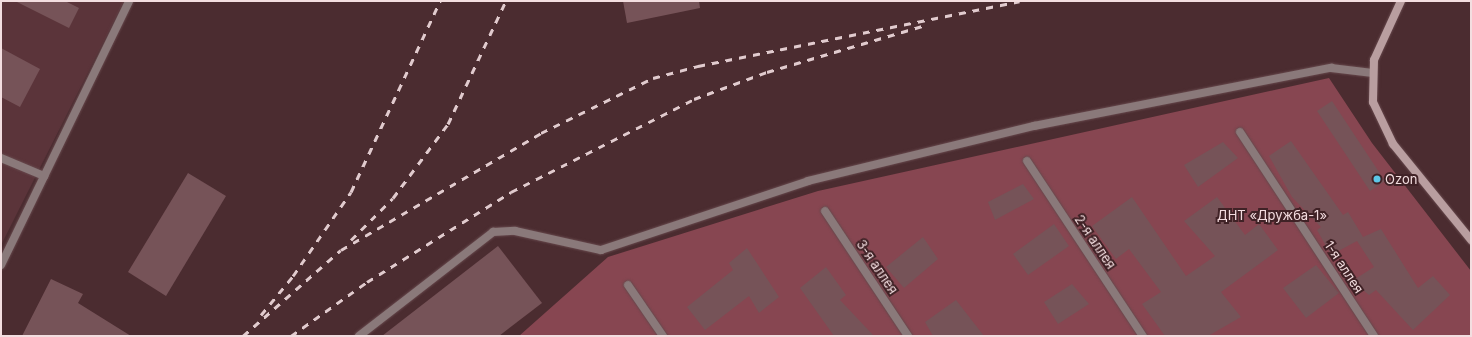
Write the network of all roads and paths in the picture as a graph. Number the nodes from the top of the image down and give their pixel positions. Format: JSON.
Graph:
{"nodes":[{"id":1,"x":129,"y":1,"type":"edge"},
{"id":2,"x":1401,"y":1,"type":"edge"},
{"id":3,"x":1373,"y":73,"type":"junction"},
{"id":4,"x":1240,"y":132,"type":"dead end"},
{"id":5,"x":1,"y":158,"type":"edge"},
{"id":6,"x":1027,"y":161,"type":"dead end"},
{"id":7,"x":44,"y":176,"type":"junction"},
{"id":8,"x":825,"y":211,"type":"dead end"},
{"id":9,"x":1471,"y":240,"type":"edge"},
{"id":10,"x":1,"y":265,"type":"edge"},
{"id":11,"x":628,"y":285,"type":"dead end"},
{"id":12,"x":359,"y":336,"type":"edge"},
{"id":13,"x":663,"y":336,"type":"edge"},
{"id":14,"x":908,"y":336,"type":"edge"},
{"id":15,"x":1143,"y":336,"type":"edge"},
{"id":16,"x":1374,"y":336,"type":"edge"}],
"edges":[{"from":1,"to":7,"type":"street"},
{"from":2,"to":3,"type":"street"},
{"from":3,"to":9,"type":"street"},
{"from":3,"to":12,"type":"street"},
{"from":4,"to":16,"type":"street","name":"1-я аллея"},
{"from":5,"to":7,"type":"street"},
{"from":6,"to":15,"type":"street","name":"2-я аллея"},
{"from":7,"to":10,"type":"street"},
{"from":8,"to":14,"type":"street","name":"3-я аллея"},
{"from":11,"to":13,"type":"street"}]}
